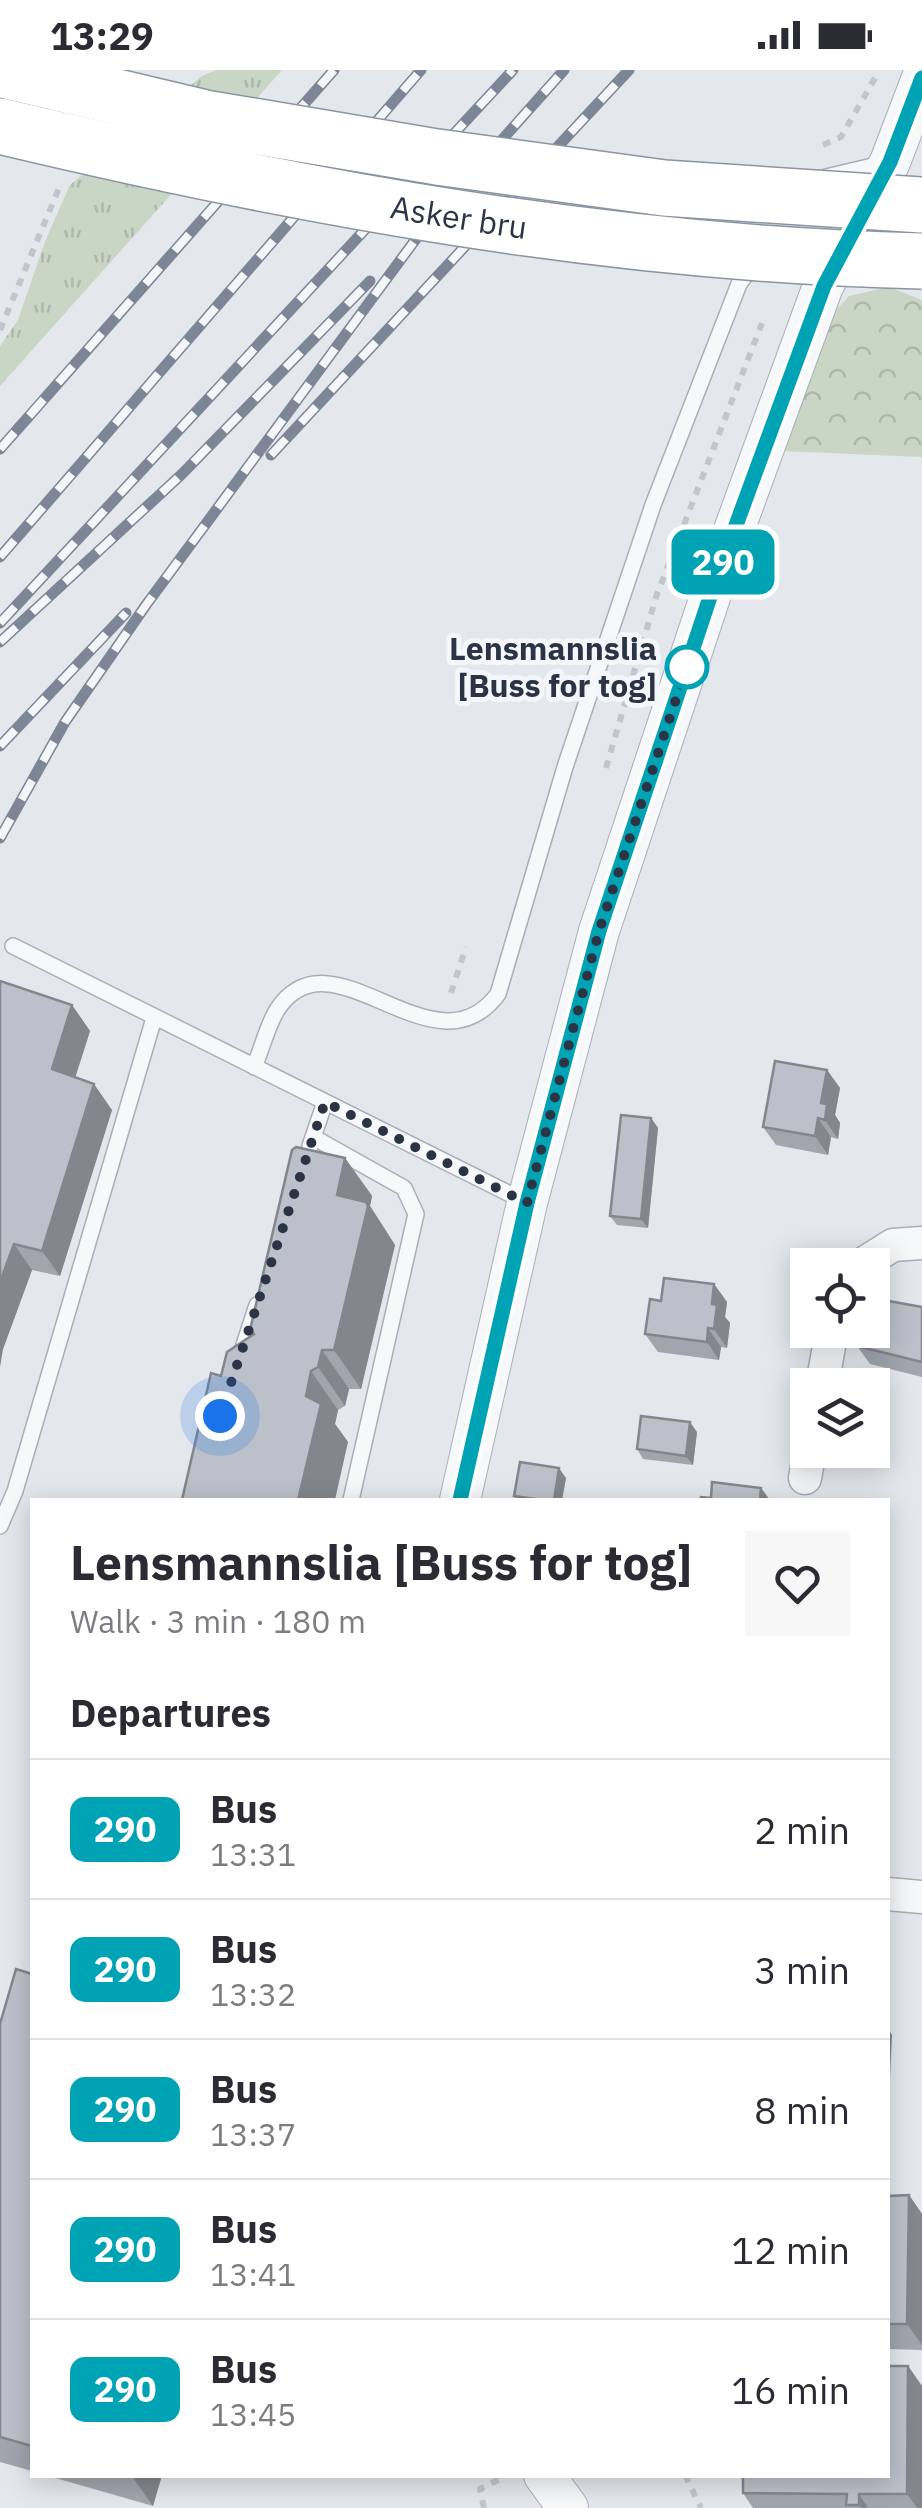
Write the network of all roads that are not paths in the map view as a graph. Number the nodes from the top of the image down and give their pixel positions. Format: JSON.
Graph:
{"nodes":[{"id":1,"x":2,"y":70,"type":"edge"},
{"id":2,"x":922,"y":78,"type":"edge"},
{"id":3,"x":922,"y":120,"type":"edge"},
{"id":4,"x":0,"y":126,"type":"edge"},
{"id":5,"x":890,"y":162,"type":"junction"},
{"id":6,"x":922,"y":205,"type":"edge"},
{"id":7,"x":793,"y":210,"type":"dead end"},
{"id":8,"x":771,"y":240,"type":"dead end"},
{"id":9,"x":922,"y":261,"type":"edge"},
{"id":10,"x":13,"y":946,"type":"dead end"},
{"id":11,"x":154,"y":1018,"type":"junction"},
{"id":12,"x":254,"y":1068,"type":"junction"},
{"id":13,"x":325,"y":1102,"type":"junction"},
{"id":14,"x":313,"y":1137,"type":"junction"},
{"id":15,"x":307,"y":1156,"type":"edge"},
{"id":16,"x":527,"y":1203,"type":"junction"},
{"id":17,"x":922,"y":1243,"type":"edge"},
{"id":18,"x":888,"y":1248,"type":"edge"},
{"id":19,"x":264,"y":1284,"type":"edge"},
{"id":20,"x":233,"y":1376,"type":"edge"},
{"id":21,"x":350,"y":1498,"type":"edge"},
{"id":22,"x":460,"y":1498,"type":"edge"},
{"id":23,"x":0,"y":1526,"type":"edge"},
{"id":24,"x":890,"y":1894,"type":"edge"},
{"id":25,"x":922,"y":1897,"type":"edge"},
{"id":26,"x":546,"y":2478,"type":"edge"},
{"id":27,"x":568,"y":2508,"type":"edge"}],
"edges":[{"from":1,"to":6,"type":"highway","name":"Asker bru","bridge":true},
{"from":2,"to":5,"type":"street"},
{"from":3,"to":5,"type":"street"},
{"from":4,"to":9,"type":"highway","name":"Asker bru","bridge":true},
{"from":5,"to":7,"type":"lane"},
{"from":5,"to":16,"type":"street"},
{"from":8,"to":12,"type":"lane"},
{"from":10,"to":11,"type":"lane"},
{"from":11,"to":12,"type":"lane"},
{"from":11,"to":23,"type":"lane"},
{"from":12,"to":13,"type":"lane"},
{"from":13,"to":14,"type":"lane"},
{"from":13,"to":16,"type":"lane"},
{"from":14,"to":15,"type":"lane"},
{"from":14,"to":21,"type":"lane"},
{"from":16,"to":22,"type":"street"},
{"from":17,"to":18,"type":"street"},
{"from":19,"to":20,"type":"lane"},
{"from":24,"to":25,"type":"street"},
{"from":26,"to":27,"type":"street"}]}
